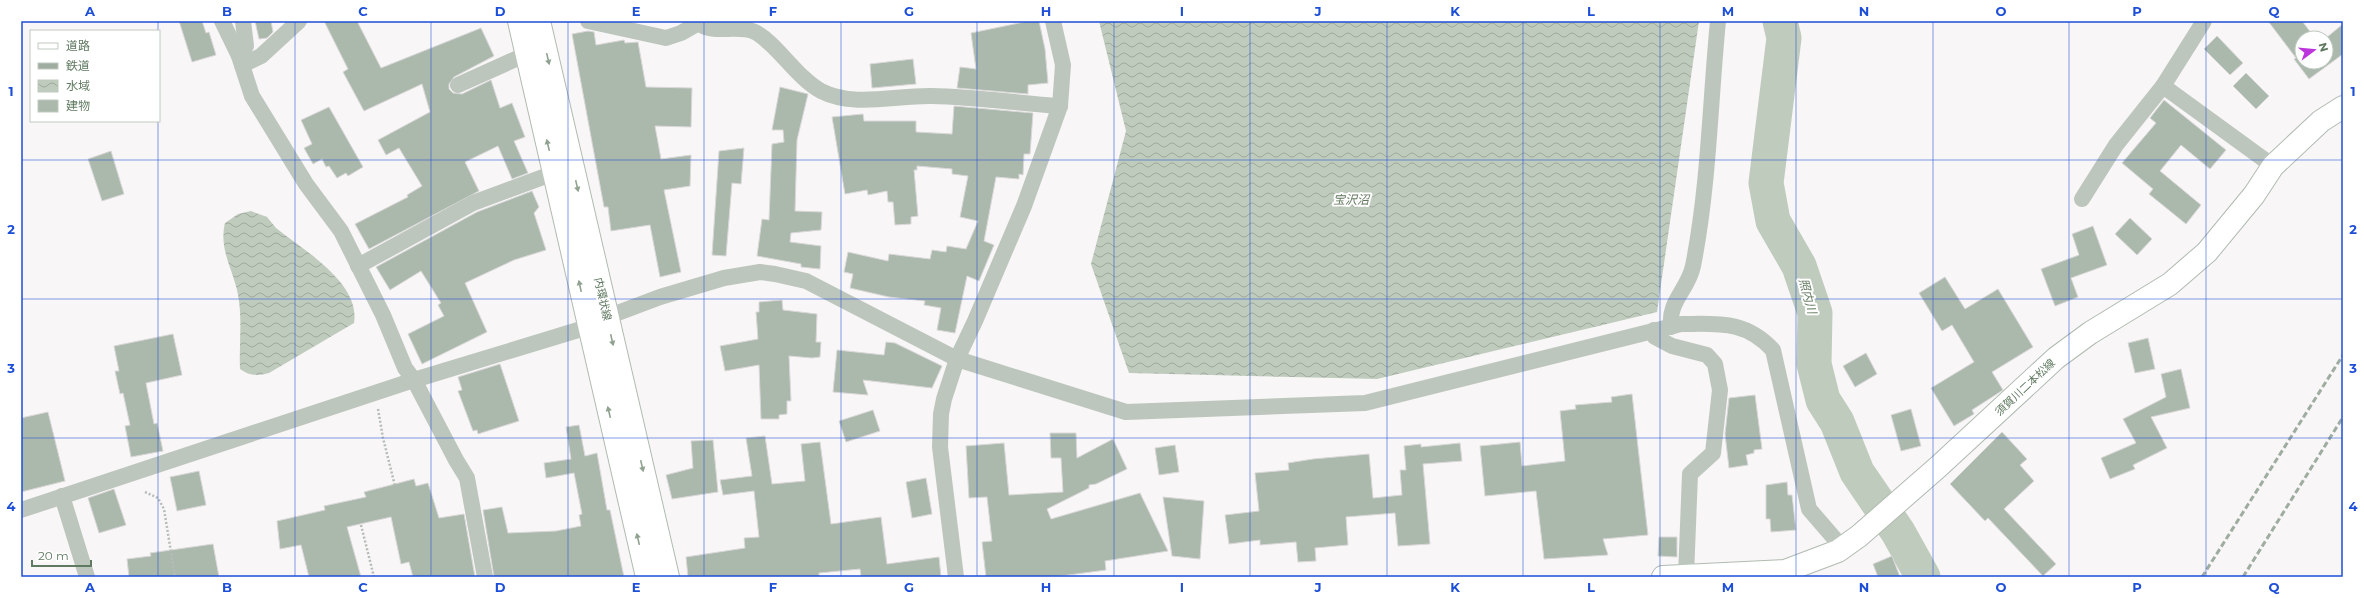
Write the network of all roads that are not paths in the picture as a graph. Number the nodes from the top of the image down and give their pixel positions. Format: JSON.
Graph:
{"nodes":[{"id":1,"x":222,"y":21,"type":"edge"},
{"id":2,"x":243,"y":21,"type":"edge"},
{"id":3,"x":299,"y":21,"type":"edge"},
{"id":4,"x":519,"y":21,"type":"edge"},
{"id":5,"x":539,"y":21,"type":"edge"},
{"id":6,"x":588,"y":21,"type":"edge"},
{"id":7,"x":1053,"y":21,"type":"edge"},
{"id":8,"x":1718,"y":21,"type":"edge"},
{"id":9,"x":2204,"y":21,"type":"edge"},
{"id":10,"x":700,"y":22,"type":"edge"},
{"id":11,"x":527,"y":54,"type":"junction"},
{"id":12,"x":240,"y":60,"type":"junction"},
{"id":13,"x":458,"y":85,"type":"dead end"},
{"id":14,"x":2162,"y":86,"type":"junction"},
{"id":15,"x":1060,"y":106,"type":"junction"},
{"id":16,"x":2343,"y":107,"type":"edge"},
{"id":17,"x":2273,"y":166,"type":"junction"},
{"id":18,"x":554,"y":173,"type":"junction"},
{"id":19,"x":2082,"y":199,"type":"dead end"},
{"id":20,"x":358,"y":266,"type":"junction"},
{"id":21,"x":597,"y":322,"type":"junction"},
{"id":22,"x":1671,"y":327,"type":"junction"},
{"id":23,"x":1654,"y":330,"type":"junction"},
{"id":24,"x":957,"y":359,"type":"junction"},
{"id":25,"x":414,"y":380,"type":"junction"},
{"id":26,"x":62,"y":496,"type":"junction"},
{"id":27,"x":21,"y":510,"type":"edge"},
{"id":28,"x":1838,"y":551,"type":"junction"},
{"id":29,"x":1686,"y":576,"type":"edge"},
{"id":30,"x":1727,"y":576,"type":"edge"},
{"id":31,"x":87,"y":577,"type":"edge"},
{"id":32,"x":485,"y":577,"type":"edge"},
{"id":33,"x":647,"y":577,"type":"edge"},
{"id":34,"x":668,"y":577,"type":"edge"},
{"id":35,"x":956,"y":577,"type":"edge"},
{"id":36,"x":1663,"y":577,"type":"edge"}],
"edges":[{"from":1,"to":12,"type":"street"},
{"from":2,"to":12,"type":"street"},
{"from":3,"to":12,"type":"street"},
{"from":4,"to":11,"type":"street","name":"内環状線"},
{"from":5,"to":21,"type":"street","name":"内環状線","one_way":true},
{"from":6,"to":10,"type":"street"},
{"from":7,"to":15,"type":"street"},
{"from":8,"to":22,"type":"street"},
{"from":9,"to":14,"type":"street"},
{"from":10,"to":15,"type":"street"},
{"from":11,"to":13,"type":"street"},
{"from":18,"to":11,"type":"street","name":"内環状線","one_way":true},
{"from":12,"to":20,"type":"street"},
{"from":14,"to":17,"type":"street"},
{"from":14,"to":19,"type":"street"},
{"from":15,"to":24,"type":"street"},
{"from":16,"to":17,"type":"street","name":"須賀川二本松線"},
{"from":17,"to":28,"type":"street","name":"須賀川二本松線"},
{"from":18,"to":20,"type":"street"},
{"from":21,"to":18,"type":"street","name":"内環状線","one_way":true},
{"from":20,"to":25,"type":"street"},
{"from":21,"to":24,"type":"street"},
{"from":21,"to":25,"type":"street"},
{"from":33,"to":21,"type":"street","name":"内環状線","one_way":true},
{"from":21,"to":34,"type":"street","name":"内環状線","one_way":true},
{"from":22,"to":23,"type":"street"},
{"from":22,"to":28,"type":"street"},
{"from":23,"to":24,"type":"street"},
{"from":23,"to":29,"type":"street"},
{"from":24,"to":35,"type":"street"},
{"from":25,"to":26,"type":"street"},
{"from":25,"to":32,"type":"street"},
{"from":26,"to":27,"type":"street"},
{"from":26,"to":31,"type":"street"},
{"from":28,"to":30,"type":"street","name":"須賀川二本松線"},
{"from":29,"to":30,"type":"street","name":"須賀川二本松線"},
{"from":29,"to":36,"type":"street","name":"須賀川二本松線"}]}
